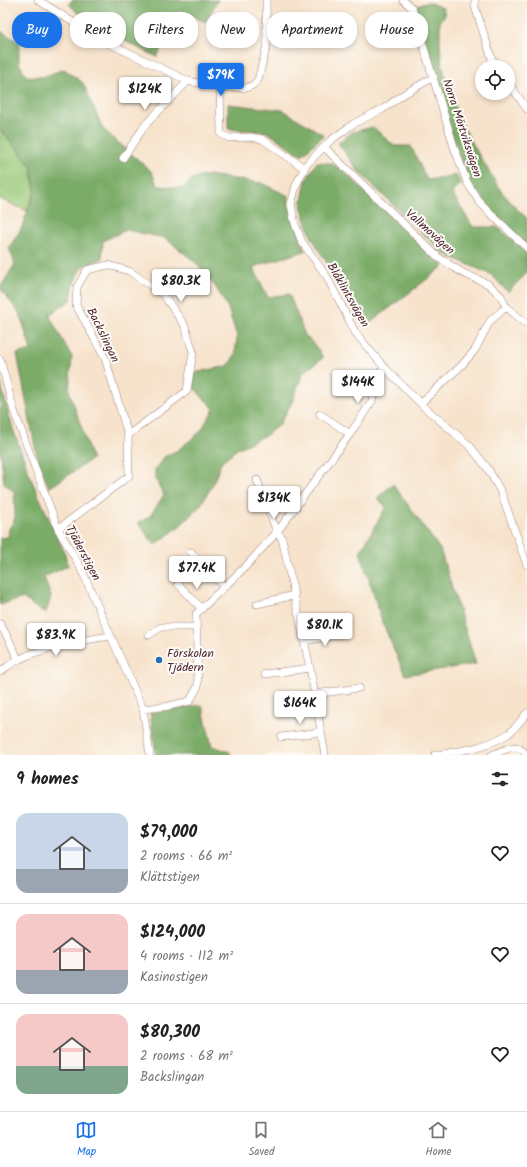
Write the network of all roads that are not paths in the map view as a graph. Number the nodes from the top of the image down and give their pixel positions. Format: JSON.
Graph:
{"nodes":[{"id":1,"x":38,"y":0,"type":"edge"},
{"id":2,"x":266,"y":0,"type":"edge"},
{"id":3,"x":403,"y":0,"type":"edge"},
{"id":4,"x":470,"y":0,"type":"edge"},
{"id":5,"x":475,"y":3,"type":"edge"},
{"id":6,"x":493,"y":60,"type":"edge"},
{"id":7,"x":434,"y":77,"type":"junction"},
{"id":8,"x":188,"y":81,"type":"junction"},
{"id":9,"x":220,"y":87,"type":"junction"},
{"id":10,"x":515,"y":92,"type":"edge"},
{"id":11,"x":527,"y":109,"type":"edge"},
{"id":12,"x":324,"y":146,"type":"junction"},
{"id":13,"x":123,"y":158,"type":"dead end"},
{"id":14,"x":304,"y":168,"type":"junction"},
{"id":15,"x":527,"y":248,"type":"edge"},
{"id":16,"x":506,"y":307,"type":"junction"},
{"id":17,"x":527,"y":324,"type":"edge"},
{"id":18,"x":0,"y":359,"type":"edge"},
{"id":19,"x":384,"y":367,"type":"junction"},
{"id":20,"x":421,"y":403,"type":"junction"},
{"id":21,"x":320,"y":414,"type":"dead end"},
{"id":22,"x":350,"y":434,"type":"junction"},
{"id":23,"x":128,"y":435,"type":"junction"},
{"id":24,"x":258,"y":480,"type":"dead end"},
{"id":25,"x":58,"y":529,"type":"junction"},
{"id":26,"x":277,"y":532,"type":"junction"},
{"id":27,"x":191,"y":552,"type":"dead end"},
{"id":28,"x":527,"y":565,"type":"edge"},
{"id":29,"x":178,"y":584,"type":"dead end"},
{"id":30,"x":224,"y":587,"type":"junction"},
{"id":31,"x":295,"y":595,"type":"junction"},
{"id":32,"x":257,"y":604,"type":"dead end"},
{"id":33,"x":202,"y":608,"type":"junction"},
{"id":34,"x":0,"y":624,"type":"edge"},
{"id":35,"x":196,"y":627,"type":"junction"},
{"id":36,"x":342,"y":634,"type":"dead end"},
{"id":37,"x":149,"y":635,"type":"dead end"},
{"id":38,"x":110,"y":636,"type":"junction"},
{"id":39,"x":304,"y":641,"type":"junction"},
{"id":40,"x":18,"y":660,"type":"junction"},
{"id":41,"x":310,"y":668,"type":"junction"},
{"id":42,"x":0,"y":672,"type":"edge"},
{"id":43,"x":265,"y":674,"type":"dead end"},
{"id":44,"x":359,"y":688,"type":"dead end"},
{"id":45,"x":315,"y":694,"type":"junction"},
{"id":46,"x":143,"y":709,"type":"junction"},
{"id":47,"x":527,"y":713,"type":"edge"},
{"id":48,"x":321,"y":732,"type":"junction"},
{"id":49,"x":281,"y":737,"type":"dead end"},
{"id":50,"x":527,"y":754,"type":"edge"},
{"id":51,"x":150,"y":755,"type":"edge"},
{"id":52,"x":325,"y":755,"type":"edge"},
{"id":53,"x":435,"y":755,"type":"edge"},
{"id":54,"x":492,"y":755,"type":"edge"}],
"edges":[{"from":1,"to":8,"type":"street"},
{"from":2,"to":9,"type":"street"},
{"from":3,"to":7,"type":"street","name":"Norra Mörtviksvägen"},
{"from":4,"to":5,"type":"street"},
{"from":5,"to":6,"type":"street"},
{"from":7,"to":12,"type":"street","name":"Blåklintsvägen"},
{"from":7,"to":15,"type":"street","name":"Norra Mörtviksvägen"},
{"from":8,"to":9,"type":"street"},
{"from":8,"to":13,"type":"street"},
{"from":9,"to":14,"type":"street"},
{"from":10,"to":11,"type":"street"},
{"from":12,"to":14,"type":"street","name":"Blåklintsvägen"},
{"from":12,"to":16,"type":"street","name":"Vallmovägen"},
{"from":14,"to":19,"type":"street","name":"Blåklintsvägen"},
{"from":16,"to":17,"type":"street","name":"Vallmovägen"},
{"from":16,"to":20,"type":"street"},
{"from":18,"to":25,"type":"street","name":"Tjäderstigen"},
{"from":19,"to":20,"type":"street","name":"Blåklintsvägen"},
{"from":19,"to":22,"type":"street"},
{"from":20,"to":28,"type":"street","name":"Blåklintsvägen"},
{"from":21,"to":22,"type":"street"},
{"from":22,"to":26,"type":"street"},
{"from":23,"to":23,"type":"street","name":"Backslingan"},
{"from":23,"to":25,"type":"street","name":"Backslingan"},
{"from":24,"to":26,"type":"street"},
{"from":25,"to":38,"type":"street","name":"Tjäderstigen"},
{"from":26,"to":30,"type":"street"},
{"from":26,"to":31,"type":"street"},
{"from":27,"to":30,"type":"street"},
{"from":29,"to":33,"type":"street"},
{"from":30,"to":33,"type":"street"},
{"from":31,"to":32,"type":"street"},
{"from":31,"to":39,"type":"street"},
{"from":33,"to":35,"type":"street"},
{"from":34,"to":40,"type":"street"},
{"from":35,"to":37,"type":"street"},
{"from":35,"to":46,"type":"street"},
{"from":36,"to":39,"type":"street"},
{"from":38,"to":40,"type":"street"},
{"from":38,"to":46,"type":"street","name":"Tjäderstigen"},
{"from":39,"to":41,"type":"street"},
{"from":40,"to":42,"type":"street"},
{"from":41,"to":43,"type":"street"},
{"from":41,"to":45,"type":"street"},
{"from":44,"to":45,"type":"street"},
{"from":45,"to":48,"type":"street"},
{"from":46,"to":51,"type":"street","name":"Tjäderstigen"},
{"from":47,"to":53,"type":"street"},
{"from":48,"to":49,"type":"street"},
{"from":48,"to":52,"type":"street"},
{"from":50,"to":54,"type":"street"}]}
